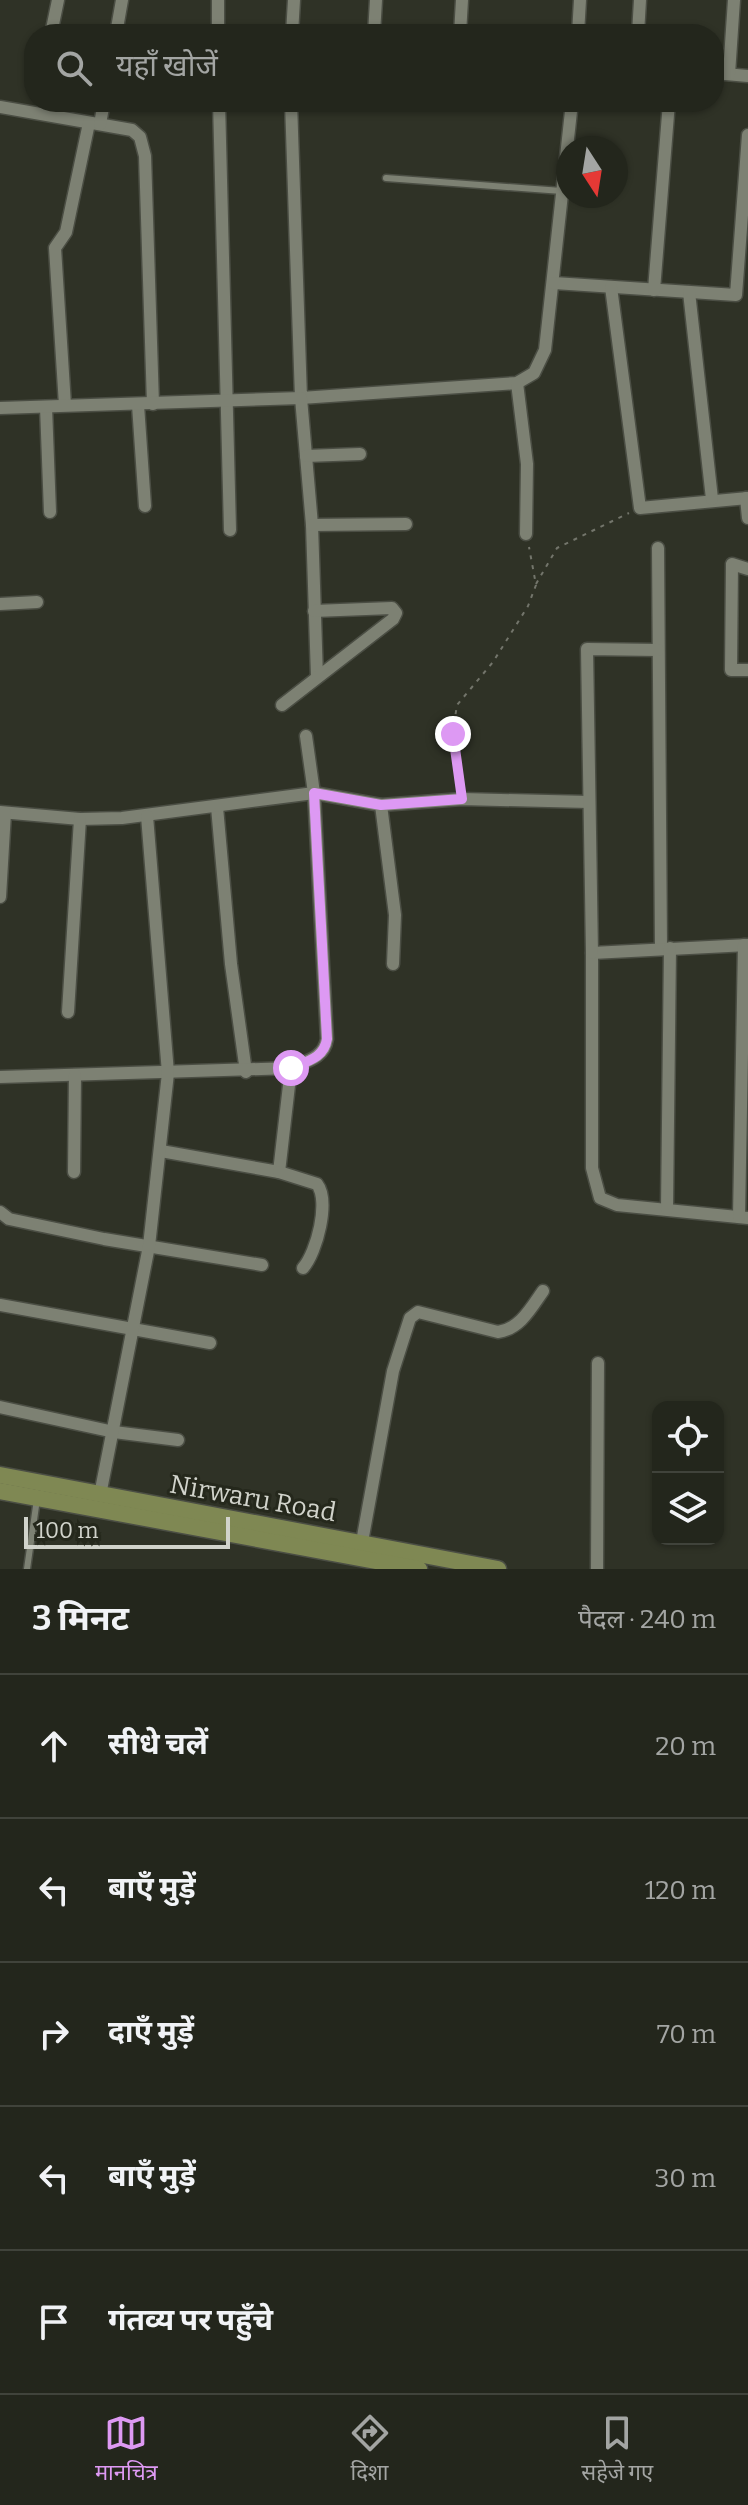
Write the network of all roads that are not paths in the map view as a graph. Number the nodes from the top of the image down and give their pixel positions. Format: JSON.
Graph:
{"nodes":[{"id":1,"x":58,"y":0,"type":"edge"},
{"id":2,"x":122,"y":0,"type":"edge"},
{"id":3,"x":218,"y":0,"type":"edge"},
{"id":4,"x":294,"y":0,"type":"edge"},
{"id":5,"x":376,"y":0,"type":"edge"},
{"id":6,"x":462,"y":0,"type":"edge"},
{"id":7,"x":580,"y":0,"type":"edge"},
{"id":8,"x":640,"y":0,"type":"edge"},
{"id":9,"x":734,"y":0,"type":"edge"},
{"id":10,"x":53,"y":24,"type":"edge"},
{"id":11,"x":118,"y":24,"type":"edge"},
{"id":12,"x":218,"y":24,"type":"edge"},
{"id":13,"x":293,"y":24,"type":"edge"},
{"id":14,"x":375,"y":24,"type":"edge"},
{"id":15,"x":461,"y":24,"type":"edge"},
{"id":16,"x":579,"y":24,"type":"edge"},
{"id":17,"x":639,"y":24,"type":"edge"},
{"id":18,"x":724,"y":74,"type":"edge"},
{"id":19,"x":729,"y":74,"type":"junction"},
{"id":20,"x":748,"y":76,"type":"edge"},
{"id":21,"x":0,"y":107,"type":"edge"},
{"id":22,"x":24,"y":107,"type":"edge"},
{"id":23,"x":53,"y":112,"type":"edge"},
{"id":24,"x":100,"y":112,"type":"edge"},
{"id":25,"x":219,"y":112,"type":"edge"},
{"id":26,"x":291,"y":112,"type":"edge"},
{"id":27,"x":571,"y":112,"type":"edge"},
{"id":28,"x":668,"y":112,"type":"edge"},
{"id":29,"x":95,"y":124,"type":"junction"},
{"id":30,"x":748,"y":135,"type":"edge"},
{"id":31,"x":569,"y":136,"type":"edge"},
{"id":32,"x":386,"y":178,"type":"dead end"},
{"id":33,"x":556,"y":190,"type":"edge"},
{"id":34,"x":561,"y":208,"type":"edge"},
{"id":35,"x":554,"y":283,"type":"junction"},
{"id":36,"x":611,"y":287,"type":"junction"},
{"id":37,"x":654,"y":290,"type":"junction"},
{"id":38,"x":689,"y":292,"type":"junction"},
{"id":39,"x":517,"y":383,"type":"junction"},
{"id":40,"x":301,"y":398,"type":"junction"},
{"id":41,"x":225,"y":401,"type":"junction"},
{"id":42,"x":153,"y":404,"type":"junction"},
{"id":43,"x":65,"y":405,"type":"junction"},
{"id":44,"x":138,"y":405,"type":"junction"},
{"id":45,"x":46,"y":407,"type":"junction"},
{"id":46,"x":0,"y":408,"type":"edge"},
{"id":47,"x":360,"y":454,"type":"dead end"},
{"id":48,"x":306,"y":456,"type":"junction"},
{"id":49,"x":747,"y":498,"type":"edge"},
{"id":50,"x":712,"y":499,"type":"junction"},
{"id":51,"x":145,"y":506,"type":"dead end"},
{"id":52,"x":50,"y":512,"type":"dead end"},
{"id":53,"x":748,"y":518,"type":"edge"},
{"id":54,"x":406,"y":524,"type":"dead end"},
{"id":55,"x":312,"y":525,"type":"junction"},
{"id":56,"x":230,"y":530,"type":"dead end"},
{"id":57,"x":526,"y":534,"type":"road end"},
{"id":58,"x":658,"y":548,"type":"dead end"},
{"id":59,"x":748,"y":569,"type":"edge"},
{"id":60,"x":37,"y":602,"type":"dead end"},
{"id":61,"x":0,"y":604,"type":"edge"},
{"id":62,"x":314,"y":611,"type":"junction"},
{"id":63,"x":658,"y":650,"type":"junction"},
{"id":64,"x":748,"y":670,"type":"edge"},
{"id":65,"x":317,"y":677,"type":"junction"},
{"id":66,"x":282,"y":705,"type":"dead end"},
{"id":67,"x":453,"y":734,"type":"road end"},
{"id":68,"x":306,"y":736,"type":"dead end"},
{"id":69,"x":314,"y":793,"type":"junction"},
{"id":70,"x":462,"y":799,"type":"junction"},
{"id":71,"x":589,"y":802,"type":"junction"},
{"id":72,"x":381,"y":805,"type":"junction"},
{"id":73,"x":217,"y":807,"type":"junction"},
{"id":74,"x":2,"y":812,"type":"edge"},
{"id":75,"x":147,"y":816,"type":"junction"},
{"id":76,"x":80,"y":819,"type":"junction"},
{"id":77,"x":0,"y":897,"type":"edge"},
{"id":78,"x":746,"y":945,"type":"edge"},
{"id":79,"x":666,"y":948,"type":"junction"},
{"id":80,"x":592,"y":953,"type":"junction"},
{"id":81,"x":393,"y":964,"type":"dead end"},
{"id":82,"x":68,"y":1012,"type":"dead end"},
{"id":83,"x":291,"y":1068,"type":"junction"},
{"id":84,"x":246,"y":1072,"type":"junction"},
{"id":85,"x":168,"y":1073,"type":"junction"},
{"id":86,"x":75,"y":1075,"type":"junction"},
{"id":87,"x":0,"y":1077,"type":"edge"},
{"id":88,"x":161,"y":1151,"type":"junction"},
{"id":89,"x":74,"y":1172,"type":"dead end"},
{"id":90,"x":279,"y":1172,"type":"junction"},
{"id":91,"x":667,"y":1209,"type":"junction"},
{"id":92,"x":0,"y":1212,"type":"edge"},
{"id":93,"x":743,"y":1217,"type":"edge"},
{"id":94,"x":149,"y":1246,"type":"junction"},
{"id":95,"x":262,"y":1265,"type":"dead end"},
{"id":96,"x":303,"y":1268,"type":"dead end"},
{"id":97,"x":543,"y":1291,"type":"dead end"},
{"id":98,"x":0,"y":1305,"type":"edge"},
{"id":99,"x":133,"y":1329,"type":"junction"},
{"id":100,"x":210,"y":1343,"type":"dead end"},
{"id":101,"x":598,"y":1363,"type":"dead end"},
{"id":102,"x":0,"y":1407,"type":"edge"},
{"id":103,"x":114,"y":1432,"type":"junction"},
{"id":104,"x":178,"y":1440,"type":"dead end"},
{"id":105,"x":0,"y":1475,"type":"edge"},
{"id":106,"x":0,"y":1491,"type":"edge"},
{"id":107,"x":100,"y":1495,"type":"junction"},
{"id":108,"x":37,"y":1499,"type":"junction"},
{"id":109,"x":362,"y":1542,"type":"junction"},
{"id":110,"x":27,"y":1569,"type":"edge"},
{"id":111,"x":419,"y":1569,"type":"edge"},
{"id":112,"x":498,"y":1569,"type":"edge"},
{"id":113,"x":597,"y":1569,"type":"edge"}],
"edges":[{"from":1,"to":10,"type":"street"},
{"from":2,"to":11,"type":"street"},
{"from":3,"to":12,"type":"street"},
{"from":4,"to":13,"type":"street"},
{"from":5,"to":14,"type":"street"},
{"from":6,"to":15,"type":"street"},
{"from":7,"to":16,"type":"street"},
{"from":8,"to":17,"type":"street"},
{"from":9,"to":19,"type":"street"},
{"from":18,"to":19,"type":"street"},
{"from":19,"to":20,"type":"street"},
{"from":21,"to":22,"type":"street"},
{"from":23,"to":29,"type":"street"},
{"from":24,"to":29,"type":"street"},
{"from":25,"to":41,"type":"street"},
{"from":26,"to":40,"type":"street"},
{"from":27,"to":31,"type":"street"},
{"from":28,"to":37,"type":"street"},
{"from":29,"to":42,"type":"street"},
{"from":29,"to":43,"type":"street"},
{"from":30,"to":38,"type":"street"},
{"from":32,"to":33,"type":"lane"},
{"from":34,"to":35,"type":"street"},
{"from":35,"to":36,"type":"street"},
{"from":35,"to":39,"type":"street"},
{"from":36,"to":37,"type":"street"},
{"from":36,"to":50,"type":"street"},
{"from":37,"to":38,"type":"street"},
{"from":38,"to":50,"type":"street"},
{"from":39,"to":40,"type":"street"},
{"from":39,"to":57,"type":"street"},
{"from":40,"to":41,"type":"street"},
{"from":40,"to":48,"type":"street"},
{"from":41,"to":42,"type":"street"},
{"from":41,"to":56,"type":"street"},
{"from":42,"to":44,"type":"street"},
{"from":43,"to":44,"type":"street"},
{"from":43,"to":45,"type":"street"},
{"from":44,"to":51,"type":"street"},
{"from":45,"to":46,"type":"street"},
{"from":45,"to":52,"type":"street"},
{"from":47,"to":48,"type":"street"},
{"from":48,"to":55,"type":"street"},
{"from":49,"to":50,"type":"street"},
{"from":49,"to":53,"type":"street"},
{"from":54,"to":55,"type":"street"},
{"from":55,"to":62,"type":"street"},
{"from":58,"to":63,"type":"street"},
{"from":59,"to":64,"type":"street"},
{"from":60,"to":61,"type":"street"},
{"from":62,"to":65,"type":"street"},
{"from":62,"to":65,"type":"street"},
{"from":63,"to":71,"type":"street"},
{"from":63,"to":79,"type":"street"},
{"from":65,"to":66,"type":"street"},
{"from":67,"to":70,"type":"lane"},
{"from":68,"to":69,"type":"street"},
{"from":69,"to":72,"type":"street"},
{"from":69,"to":73,"type":"street"},
{"from":69,"to":83,"type":"street"},
{"from":70,"to":71,"type":"street"},
{"from":70,"to":72,"type":"street"},
{"from":71,"to":80,"type":"street"},
{"from":72,"to":81,"type":"street"},
{"from":73,"to":75,"type":"street"},
{"from":73,"to":84,"type":"street"},
{"from":74,"to":76,"type":"street"},
{"from":74,"to":77,"type":"street"},
{"from":75,"to":76,"type":"street"},
{"from":75,"to":85,"type":"street"},
{"from":76,"to":82,"type":"street"},
{"from":78,"to":79,"type":"street"},
{"from":78,"to":93,"type":"street"},
{"from":79,"to":80,"type":"street"},
{"from":79,"to":91,"type":"street"},
{"from":80,"to":91,"type":"street"},
{"from":83,"to":84,"type":"street"},
{"from":83,"to":90,"type":"street"},
{"from":84,"to":85,"type":"street"},
{"from":85,"to":86,"type":"street"},
{"from":85,"to":88,"type":"street"},
{"from":86,"to":87,"type":"street"},
{"from":86,"to":89,"type":"street"},
{"from":88,"to":90,"type":"street"},
{"from":88,"to":94,"type":"street"},
{"from":90,"to":96,"type":"street"},
{"from":91,"to":93,"type":"street"},
{"from":92,"to":94,"type":"street"},
{"from":94,"to":95,"type":"street"},
{"from":94,"to":99,"type":"street"},
{"from":97,"to":109,"type":"street"},
{"from":98,"to":99,"type":"street"},
{"from":99,"to":100,"type":"street"},
{"from":99,"to":103,"type":"street"},
{"from":101,"to":113,"type":"street"},
{"from":102,"to":103,"type":"street"},
{"from":103,"to":104,"type":"street"},
{"from":103,"to":107,"type":"street"},
{"from":105,"to":107,"type":"street","name":"Nirwaru Road"},
{"from":106,"to":108,"type":"street","name":"Nirwaru Road"},
{"from":107,"to":109,"type":"street","name":"Nirwaru Road"},
{"from":108,"to":110,"type":"lane"},
{"from":108,"to":111,"type":"street","name":"Nirwaru Road"},
{"from":109,"to":112,"type":"street","name":"Nirwaru Road"}]}
